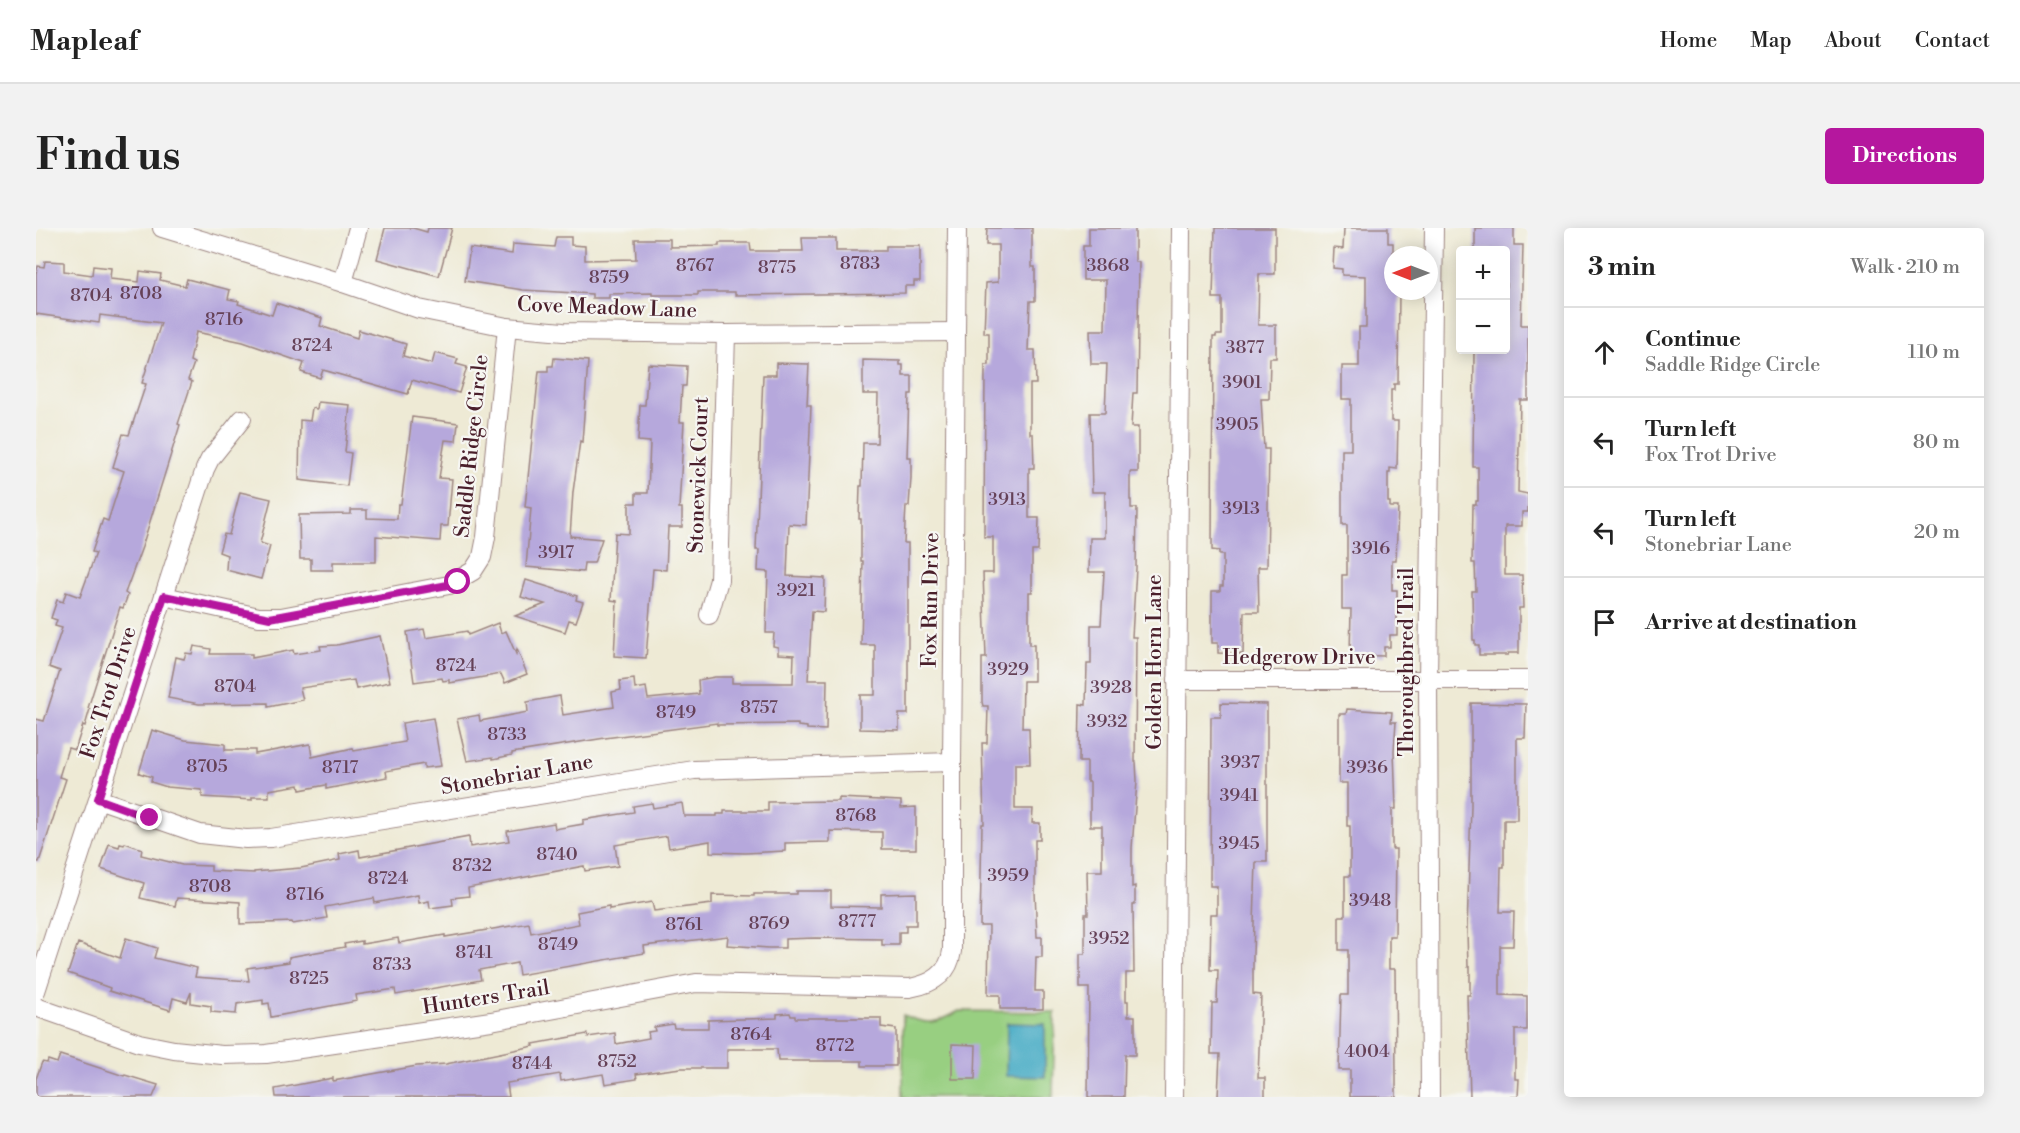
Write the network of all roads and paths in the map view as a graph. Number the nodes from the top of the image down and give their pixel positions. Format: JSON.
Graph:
{"nodes":[{"id":1,"x":162,"y":228,"type":"edge"},
{"id":2,"x":358,"y":228,"type":"edge"},
{"id":3,"x":957,"y":228,"type":"edge"},
{"id":4,"x":1181,"y":228,"type":"edge"},
{"id":5,"x":1434,"y":228,"type":"edge"},
{"id":6,"x":343,"y":283,"type":"junction"},
{"id":7,"x":507,"y":327,"type":"junction"},
{"id":8,"x":956,"y":332,"type":"junction"},
{"id":9,"x":726,"y":334,"type":"junction"},
{"id":10,"x":242,"y":418,"type":"dead end"},
{"id":11,"x":164,"y":596,"type":"junction"},
{"id":12,"x":709,"y":615,"type":"dead end"},
{"id":13,"x":1178,"y":680,"type":"junction"},
{"id":14,"x":1428,"y":680,"type":"junction"},
{"id":15,"x":1528,"y":680,"type":"edge"},
{"id":16,"x":952,"y":762,"type":"junction"},
{"id":17,"x":98,"y":799,"type":"junction"},
{"id":18,"x":945,"y":971,"type":"joint"},
{"id":19,"x":36,"y":991,"type":"edge"},
{"id":20,"x":36,"y":1007,"type":"edge"},
{"id":21,"x":1174,"y":1097,"type":"edge"},
{"id":22,"x":1430,"y":1097,"type":"edge"}],
"edges":[{"from":1,"to":6,"type":"street","name":"Cove Meadow Lane"},
{"from":2,"to":6,"type":"street"},
{"from":3,"to":8,"type":"street","name":"Fox Run Drive"},
{"from":4,"to":13,"type":"street","name":"Golden Horn Lane"},
{"from":5,"to":14,"type":"street","name":"Thoroughbred Trail"},
{"from":6,"to":7,"type":"street","name":"Cove Meadow Lane"},
{"from":7,"to":9,"type":"street","name":"Cove Meadow Lane"},
{"from":7,"to":11,"type":"street","name":"Saddle Ridge Circle"},
{"from":8,"to":9,"type":"street","name":"Cove Meadow Lane"},
{"from":8,"to":16,"type":"street","name":"Fox Run Drive"},
{"from":9,"to":12,"type":"street","name":"Stonewick Court"},
{"from":10,"to":11,"type":"street","name":"Fox Trot Drive"},
{"from":11,"to":17,"type":"street","name":"Fox Trot Drive"},
{"from":13,"to":14,"type":"street","name":"Hedgerow Drive"},
{"from":13,"to":21,"type":"street","name":"Golden Horn Lane"},
{"from":14,"to":15,"type":"street","name":"Hedgerow Drive"},
{"from":14,"to":22,"type":"street","name":"Thoroughbred Trail"},
{"from":16,"to":17,"type":"street","name":"Stonebriar Lane"},
{"from":16,"to":18,"type":"street","name":"Fox Run Drive"},
{"from":17,"to":19,"type":"street","name":"Fox Trot Drive"},
{"from":18,"to":20,"type":"street","name":"Hunters Trail"}]}
